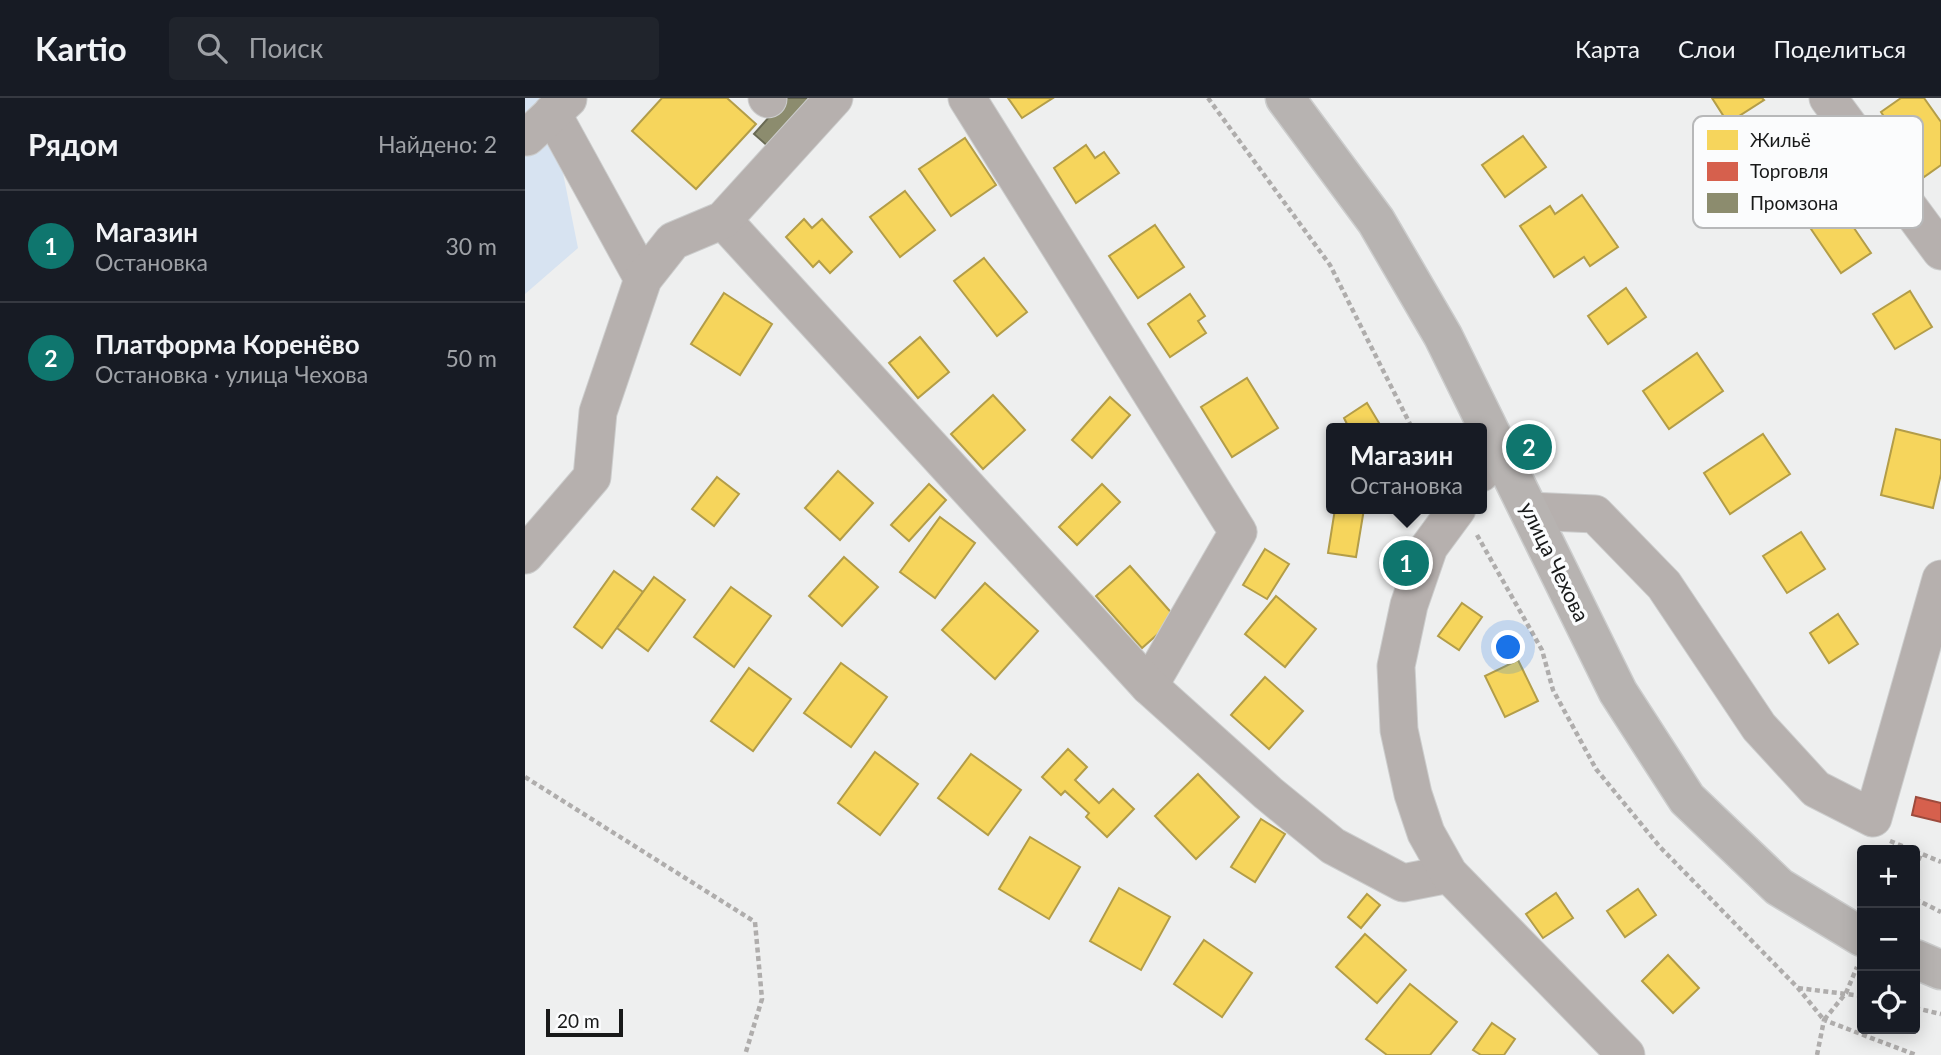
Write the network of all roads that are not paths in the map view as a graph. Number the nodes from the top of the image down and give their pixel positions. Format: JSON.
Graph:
{"nodes":[{"id":1,"x":834,"y":98,"type":"edge"},
{"id":2,"x":967,"y":98,"type":"edge"},
{"id":3,"x":1285,"y":98,"type":"edge"},
{"id":4,"x":1828,"y":98,"type":"edge"},
{"id":5,"x":549,"y":116,"type":"edge"},
{"id":6,"x":1841,"y":116,"type":"edge"},
{"id":7,"x":723,"y":220,"type":"junction"},
{"id":8,"x":1923,"y":227,"type":"edge"},
{"id":9,"x":1941,"y":251,"type":"edge"},
{"id":10,"x":643,"y":279,"type":"junction"},
{"id":11,"x":1476,"y":423,"type":"edge"},
{"id":12,"x":1490,"y":460,"type":"edge"},
{"id":13,"x":1529,"y":512,"type":"junction"},
{"id":14,"x":1453,"y":514,"type":"edge"},
{"id":15,"x":525,"y":555,"type":"edge"},
{"id":16,"x":1941,"y":579,"type":"edge"},
{"id":17,"x":1149,"y":686,"type":"junction"},
{"id":18,"x":1449,"y":874,"type":"junction"},
{"id":19,"x":1857,"y":949,"type":"edge"},
{"id":20,"x":1920,"y":962,"type":"edge"},
{"id":21,"x":1941,"y":970,"type":"edge"},
{"id":22,"x":1626,"y":1055,"type":"edge"}],
"edges":[{"from":1,"to":7,"type":"street"},
{"from":2,"to":17,"type":"street"},
{"from":3,"to":11,"type":"main road","name":"улица Чехова"},
{"from":4,"to":6,"type":"street"},
{"from":5,"to":10,"type":"street"},
{"from":7,"to":10,"type":"street"},
{"from":7,"to":17,"type":"street"},
{"from":8,"to":9,"type":"street"},
{"from":10,"to":15,"type":"street"},
{"from":12,"to":13,"type":"main road","name":"улица Чехова"},
{"from":13,"to":16,"type":"street"},
{"from":13,"to":19,"type":"main road","name":"улица Чехова"},
{"from":14,"to":18,"type":"street"},
{"from":17,"to":18,"type":"street"},
{"from":18,"to":22,"type":"street"},
{"from":20,"to":21,"type":"main road"}]}
